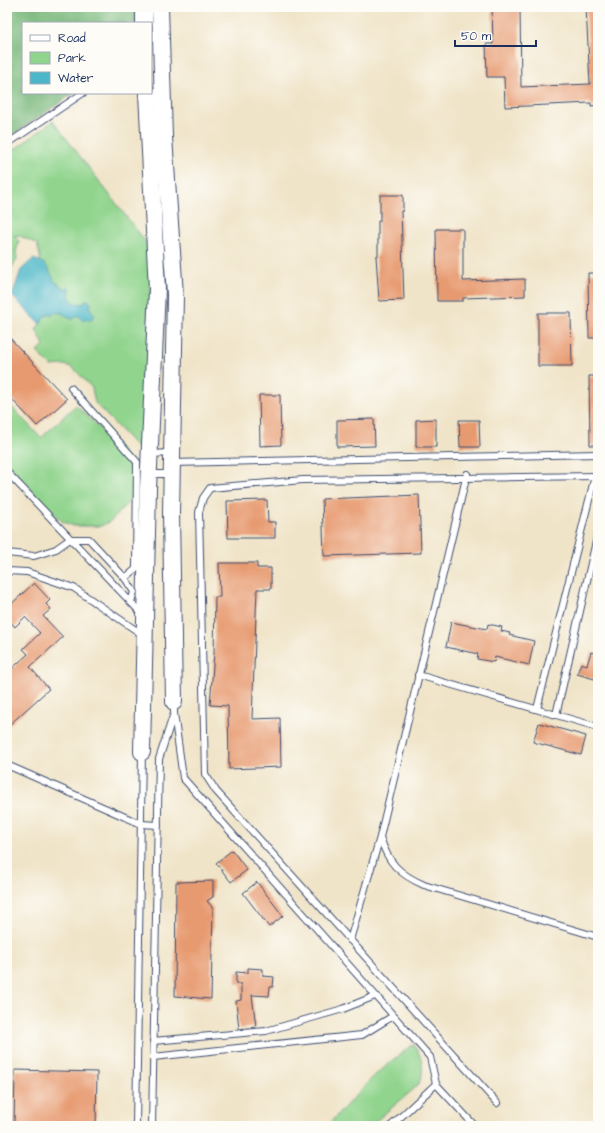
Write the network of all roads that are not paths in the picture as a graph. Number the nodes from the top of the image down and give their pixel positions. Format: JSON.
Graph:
{"nodes":[{"id":1,"x":144,"y":7,"type":"edge"},
{"id":2,"x":160,"y":7,"type":"edge"},
{"id":3,"x":144,"y":22,"type":"edge"},
{"id":4,"x":82,"y":94,"type":"edge"},
{"id":5,"x":147,"y":94,"type":"edge"},
{"id":6,"x":7,"y":144,"type":"edge"},
{"id":7,"x":71,"y":388,"type":"dead end"},
{"id":8,"x":150,"y":454,"type":"junction"},
{"id":9,"x":598,"y":454,"type":"edge"},
{"id":10,"x":172,"y":463,"type":"junction"},
{"id":11,"x":7,"y":472,"type":"edge"},
{"id":12,"x":149,"y":474,"type":"junction"},
{"id":13,"x":466,"y":476,"type":"junction"},
{"id":14,"x":596,"y":476,"type":"edge"},
{"id":15,"x":598,"y":534,"type":"edge"},
{"id":16,"x":70,"y":539,"type":"junction"},
{"id":17,"x":7,"y":553,"type":"edge"},
{"id":18,"x":7,"y":571,"type":"edge"},
{"id":19,"x":125,"y":578,"type":"junction"},
{"id":20,"x":131,"y":602,"type":"junction"},
{"id":21,"x":145,"y":617,"type":"junction"},
{"id":22,"x":145,"y":636,"type":"junction"},
{"id":23,"x":418,"y":675,"type":"junction"},
{"id":24,"x":174,"y":707,"type":"junction"},
{"id":25,"x":536,"y":709,"type":"junction"},
{"id":26,"x":556,"y":715,"type":"junction"},
{"id":27,"x":598,"y":727,"type":"edge"},
{"id":28,"x":142,"y":752,"type":"joint"},
{"id":29,"x":7,"y":765,"type":"edge"},
{"id":30,"x":141,"y":824,"type":"junction"},
{"id":31,"x":158,"y":825,"type":"junction"},
{"id":32,"x":380,"y":837,"type":"junction"},
{"id":33,"x":598,"y":937,"type":"edge"},
{"id":34,"x":350,"y":940,"type":"junction"},
{"id":35,"x":375,"y":996,"type":"junction"},
{"id":36,"x":393,"y":1016,"type":"junction"},
{"id":37,"x":153,"y":1041,"type":"junction"},
{"id":38,"x":153,"y":1056,"type":"junction"},
{"id":39,"x":436,"y":1084,"type":"junction"},
{"id":40,"x":497,"y":1103,"type":"dead end"},
{"id":41,"x":136,"y":1126,"type":"edge"},
{"id":42,"x":152,"y":1126,"type":"edge"},
{"id":43,"x":391,"y":1126,"type":"edge"},
{"id":44,"x":475,"y":1126,"type":"edge"}],
"edges":[{"from":1,"to":3,"type":"street"},
{"from":2,"to":10,"type":"street"},
{"from":4,"to":6,"type":"lane"},
{"from":5,"to":8,"type":"street"},
{"from":7,"to":19,"type":"lane"},
{"from":8,"to":10,"type":"lane"},
{"from":8,"to":12,"type":"street"},
{"from":9,"to":10,"type":"lane"},
{"from":10,"to":12,"type":"lane"},
{"from":10,"to":24,"type":"street"},
{"from":11,"to":16,"type":"lane"},
{"from":12,"to":21,"type":"street"},
{"from":13,"to":14,"type":"lane"},
{"from":13,"to":23,"type":"lane"},
{"from":13,"to":34,"type":"lane"},
{"from":14,"to":25,"type":"lane"},
{"from":15,"to":26,"type":"lane"},
{"from":16,"to":17,"type":"lane"},
{"from":16,"to":19,"type":"lane"},
{"from":16,"to":20,"type":"lane"},
{"from":18,"to":22,"type":"lane"},
{"from":19,"to":20,"type":"lane"},
{"from":20,"to":21,"type":"lane"},
{"from":21,"to":22,"type":"street"},
{"from":22,"to":28,"type":"street"},
{"from":23,"to":25,"type":"lane"},
{"from":23,"to":32,"type":"lane"},
{"from":24,"to":31,"type":"lane"},
{"from":24,"to":35,"type":"lane"},
{"from":25,"to":26,"type":"lane"},
{"from":26,"to":27,"type":"lane"},
{"from":28,"to":30,"type":"lane"},
{"from":29,"to":30,"type":"lane"},
{"from":30,"to":31,"type":"lane"},
{"from":30,"to":41,"type":"lane"},
{"from":31,"to":37,"type":"lane"},
{"from":32,"to":33,"type":"lane"},
{"from":32,"to":34,"type":"lane"},
{"from":34,"to":40,"type":"lane"},
{"from":35,"to":36,"type":"lane"},
{"from":35,"to":37,"type":"lane"},
{"from":36,"to":38,"type":"lane"},
{"from":36,"to":39,"type":"lane"},
{"from":37,"to":38,"type":"lane"},
{"from":38,"to":42,"type":"lane"},
{"from":39,"to":43,"type":"lane"},
{"from":39,"to":44,"type":"lane"}]}
